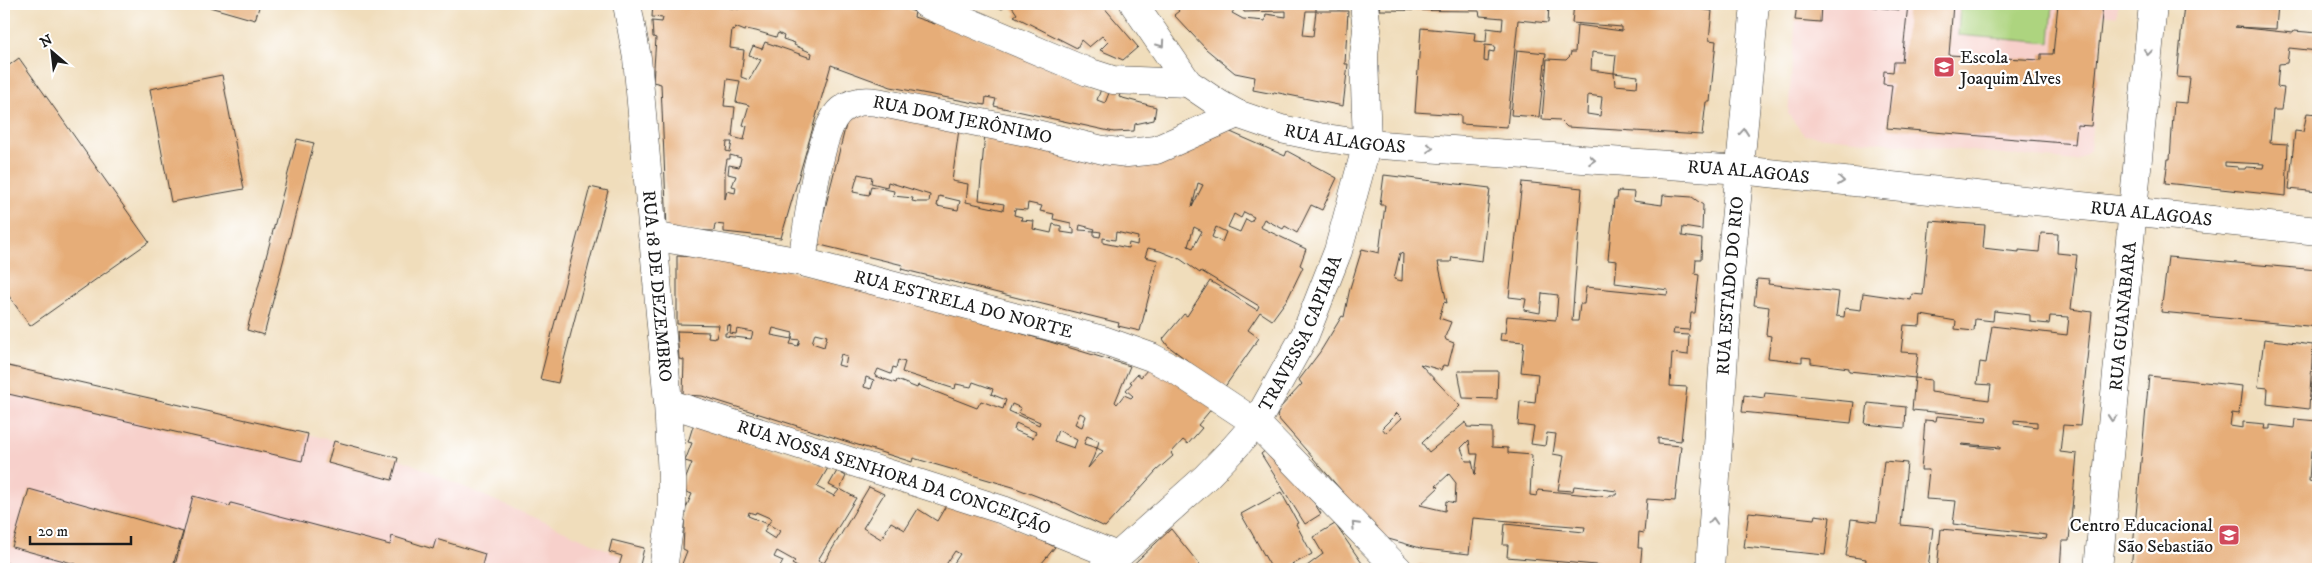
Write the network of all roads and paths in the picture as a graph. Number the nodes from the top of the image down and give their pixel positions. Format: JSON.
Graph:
{"nodes":[{"id":1,"x":627,"y":4,"type":"edge"},
{"id":2,"x":926,"y":4,"type":"edge"},
{"id":3,"x":1134,"y":4,"type":"edge"},
{"id":4,"x":1364,"y":4,"type":"edge"},
{"id":5,"x":1755,"y":4,"type":"edge"},
{"id":6,"x":2153,"y":4,"type":"edge"},
{"id":7,"x":1188,"y":83,"type":"junction"},
{"id":8,"x":1237,"y":114,"type":"junction"},
{"id":9,"x":1367,"y":144,"type":"junction"},
{"id":10,"x":1740,"y":170,"type":"junction"},
{"id":11,"x":2131,"y":213,"type":"junction"},
{"id":12,"x":2318,"y":231,"type":"edge"},
{"id":13,"x":652,"y":236,"type":"junction"},
{"id":14,"x":802,"y":262,"type":"junction"},
{"id":15,"x":668,"y":403,"type":"junction"},
{"id":16,"x":1256,"y":423,"type":"junction"},
{"id":17,"x":1110,"y":562,"type":"edge"},
{"id":18,"x":1393,"y":565,"type":"edge"},
{"id":19,"x":663,"y":569,"type":"edge"},
{"id":20,"x":1710,"y":569,"type":"edge"},
{"id":21,"x":2098,"y":569,"type":"edge"}],
"edges":[{"from":1,"to":13,"type":"street","name":"RUA 18 DE DEZEMBRO"},
{"from":2,"to":7,"type":"street"},
{"from":3,"to":7,"type":"street","name":"RUA ALAGOAS","one_way":true},
{"from":4,"to":9,"type":"street","name":"TRAVESSA CAPIABA"},
{"from":10,"to":5,"type":"street","name":"RUA ESTADO DO RIO","one_way":true},
{"from":6,"to":11,"type":"street","name":"RUA GUANABARA","one_way":true},
{"from":7,"to":8,"type":"street","name":"RUA ALAGOAS"},
{"from":8,"to":9,"type":"street","name":"RUA ALAGOAS"},
{"from":8,"to":14,"type":"street","name":"RUA DOM JERÔNIMO"},
{"from":9,"to":10,"type":"street","name":"RUA ALAGOAS","one_way":true},
{"from":9,"to":16,"type":"street","name":"TRAVESSA CAPIABA"},
{"from":10,"to":11,"type":"street","name":"RUA ALAGOAS","one_way":true},
{"from":20,"to":10,"type":"street","name":"RUA ESTADO DO RIO","one_way":true},
{"from":11,"to":12,"type":"street","name":"RUA ALAGOAS"},
{"from":11,"to":21,"type":"street","name":"RUA GUANABARA","one_way":true},
{"from":13,"to":14,"type":"street","name":"RUA ESTRELA DO NORTE"},
{"from":13,"to":15,"type":"street","name":"RUA 18 DE DEZEMBRO"},
{"from":14,"to":16,"type":"street","name":"RUA ESTRELA DO NORTE"},
{"from":15,"to":17,"type":"street","name":"RUA NOSSA SENHORA DA CONCEIÇÃO"},
{"from":15,"to":19,"type":"street","name":"RUA 18 DE DEZEMBRO"},
{"from":16,"to":17,"type":"street","name":"TRAVESSA CAPIABA"},
{"from":18,"to":16,"type":"street","name":"RUA ESTRELA DO NORTE","one_way":true}]}
